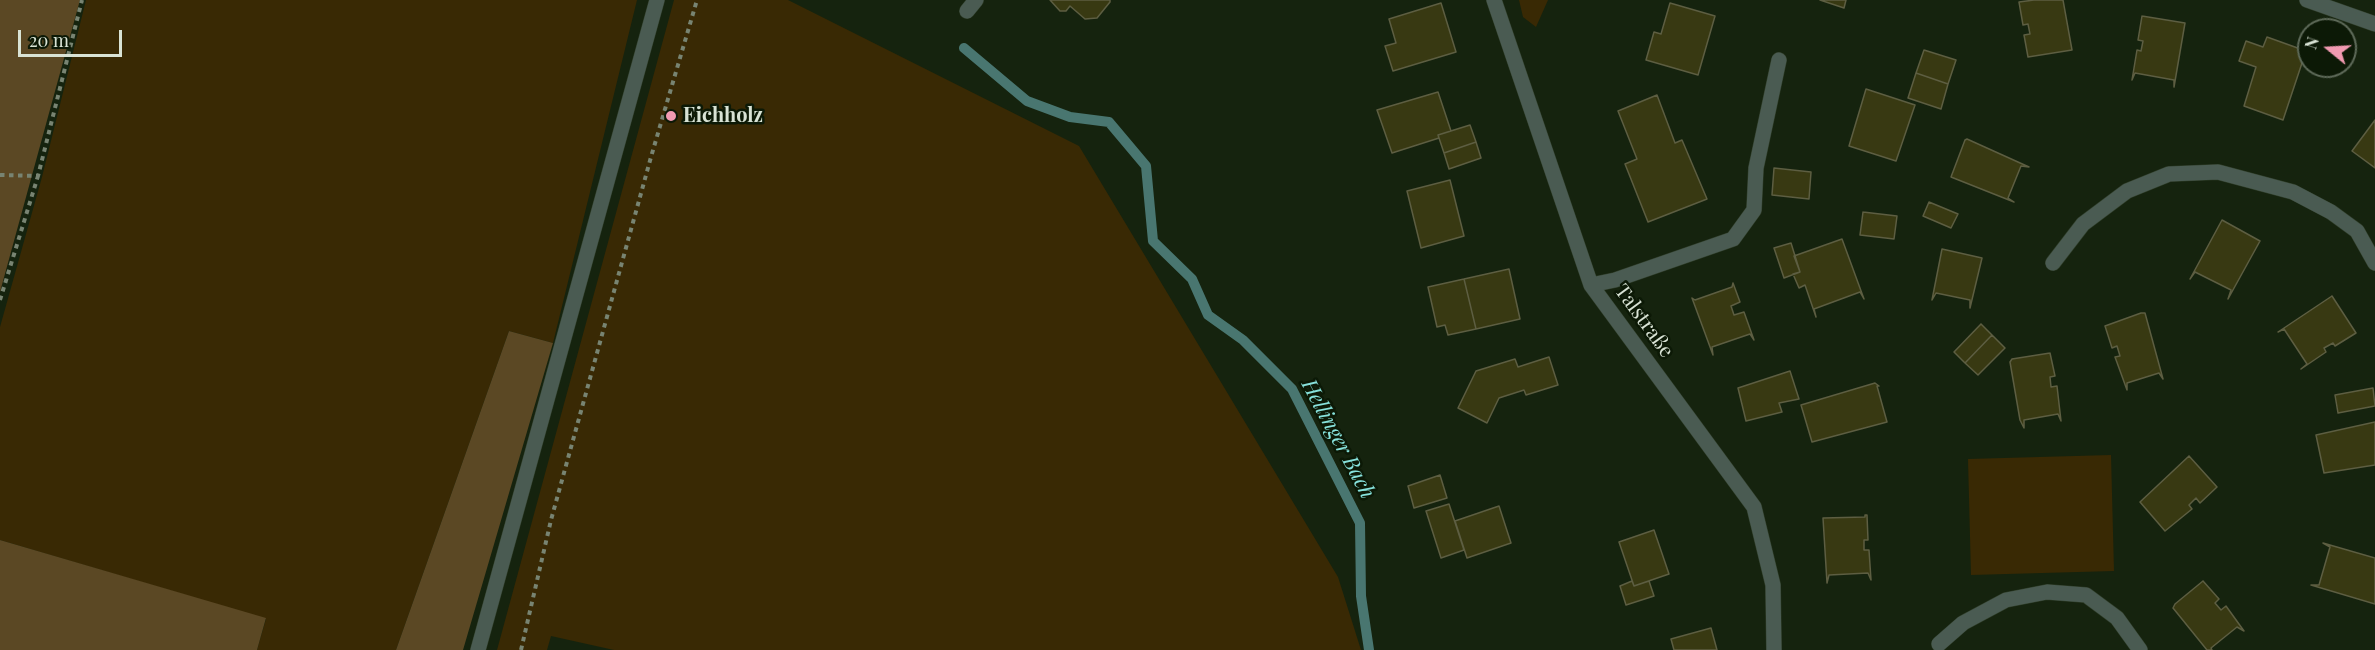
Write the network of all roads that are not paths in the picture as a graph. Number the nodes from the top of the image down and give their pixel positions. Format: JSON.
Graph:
{"nodes":[{"id":1,"x":657,"y":0,"type":"edge"},
{"id":2,"x":1494,"y":0,"type":"edge"},
{"id":3,"x":2307,"y":0,"type":"edge"},
{"id":4,"x":2375,"y":24,"type":"edge"},
{"id":5,"x":1779,"y":60,"type":"dead end"},
{"id":6,"x":2054,"y":263,"type":"dead end"},
{"id":7,"x":2375,"y":263,"type":"edge"},
{"id":8,"x":1592,"y":285,"type":"junction"},
{"id":9,"x":1939,"y":644,"type":"dead end"},
{"id":10,"x":478,"y":650,"type":"edge"},
{"id":11,"x":1774,"y":650,"type":"edge"},
{"id":12,"x":2140,"y":650,"type":"edge"}],
"edges":[{"from":1,"to":10,"type":"street"},
{"from":2,"to":8,"type":"street","name":"Talstraße"},
{"from":3,"to":4,"type":"street"},
{"from":5,"to":8,"type":"street"},
{"from":6,"to":7,"type":"street"},
{"from":8,"to":11,"type":"street","name":"Talstraße"},
{"from":9,"to":12,"type":"street"}]}
